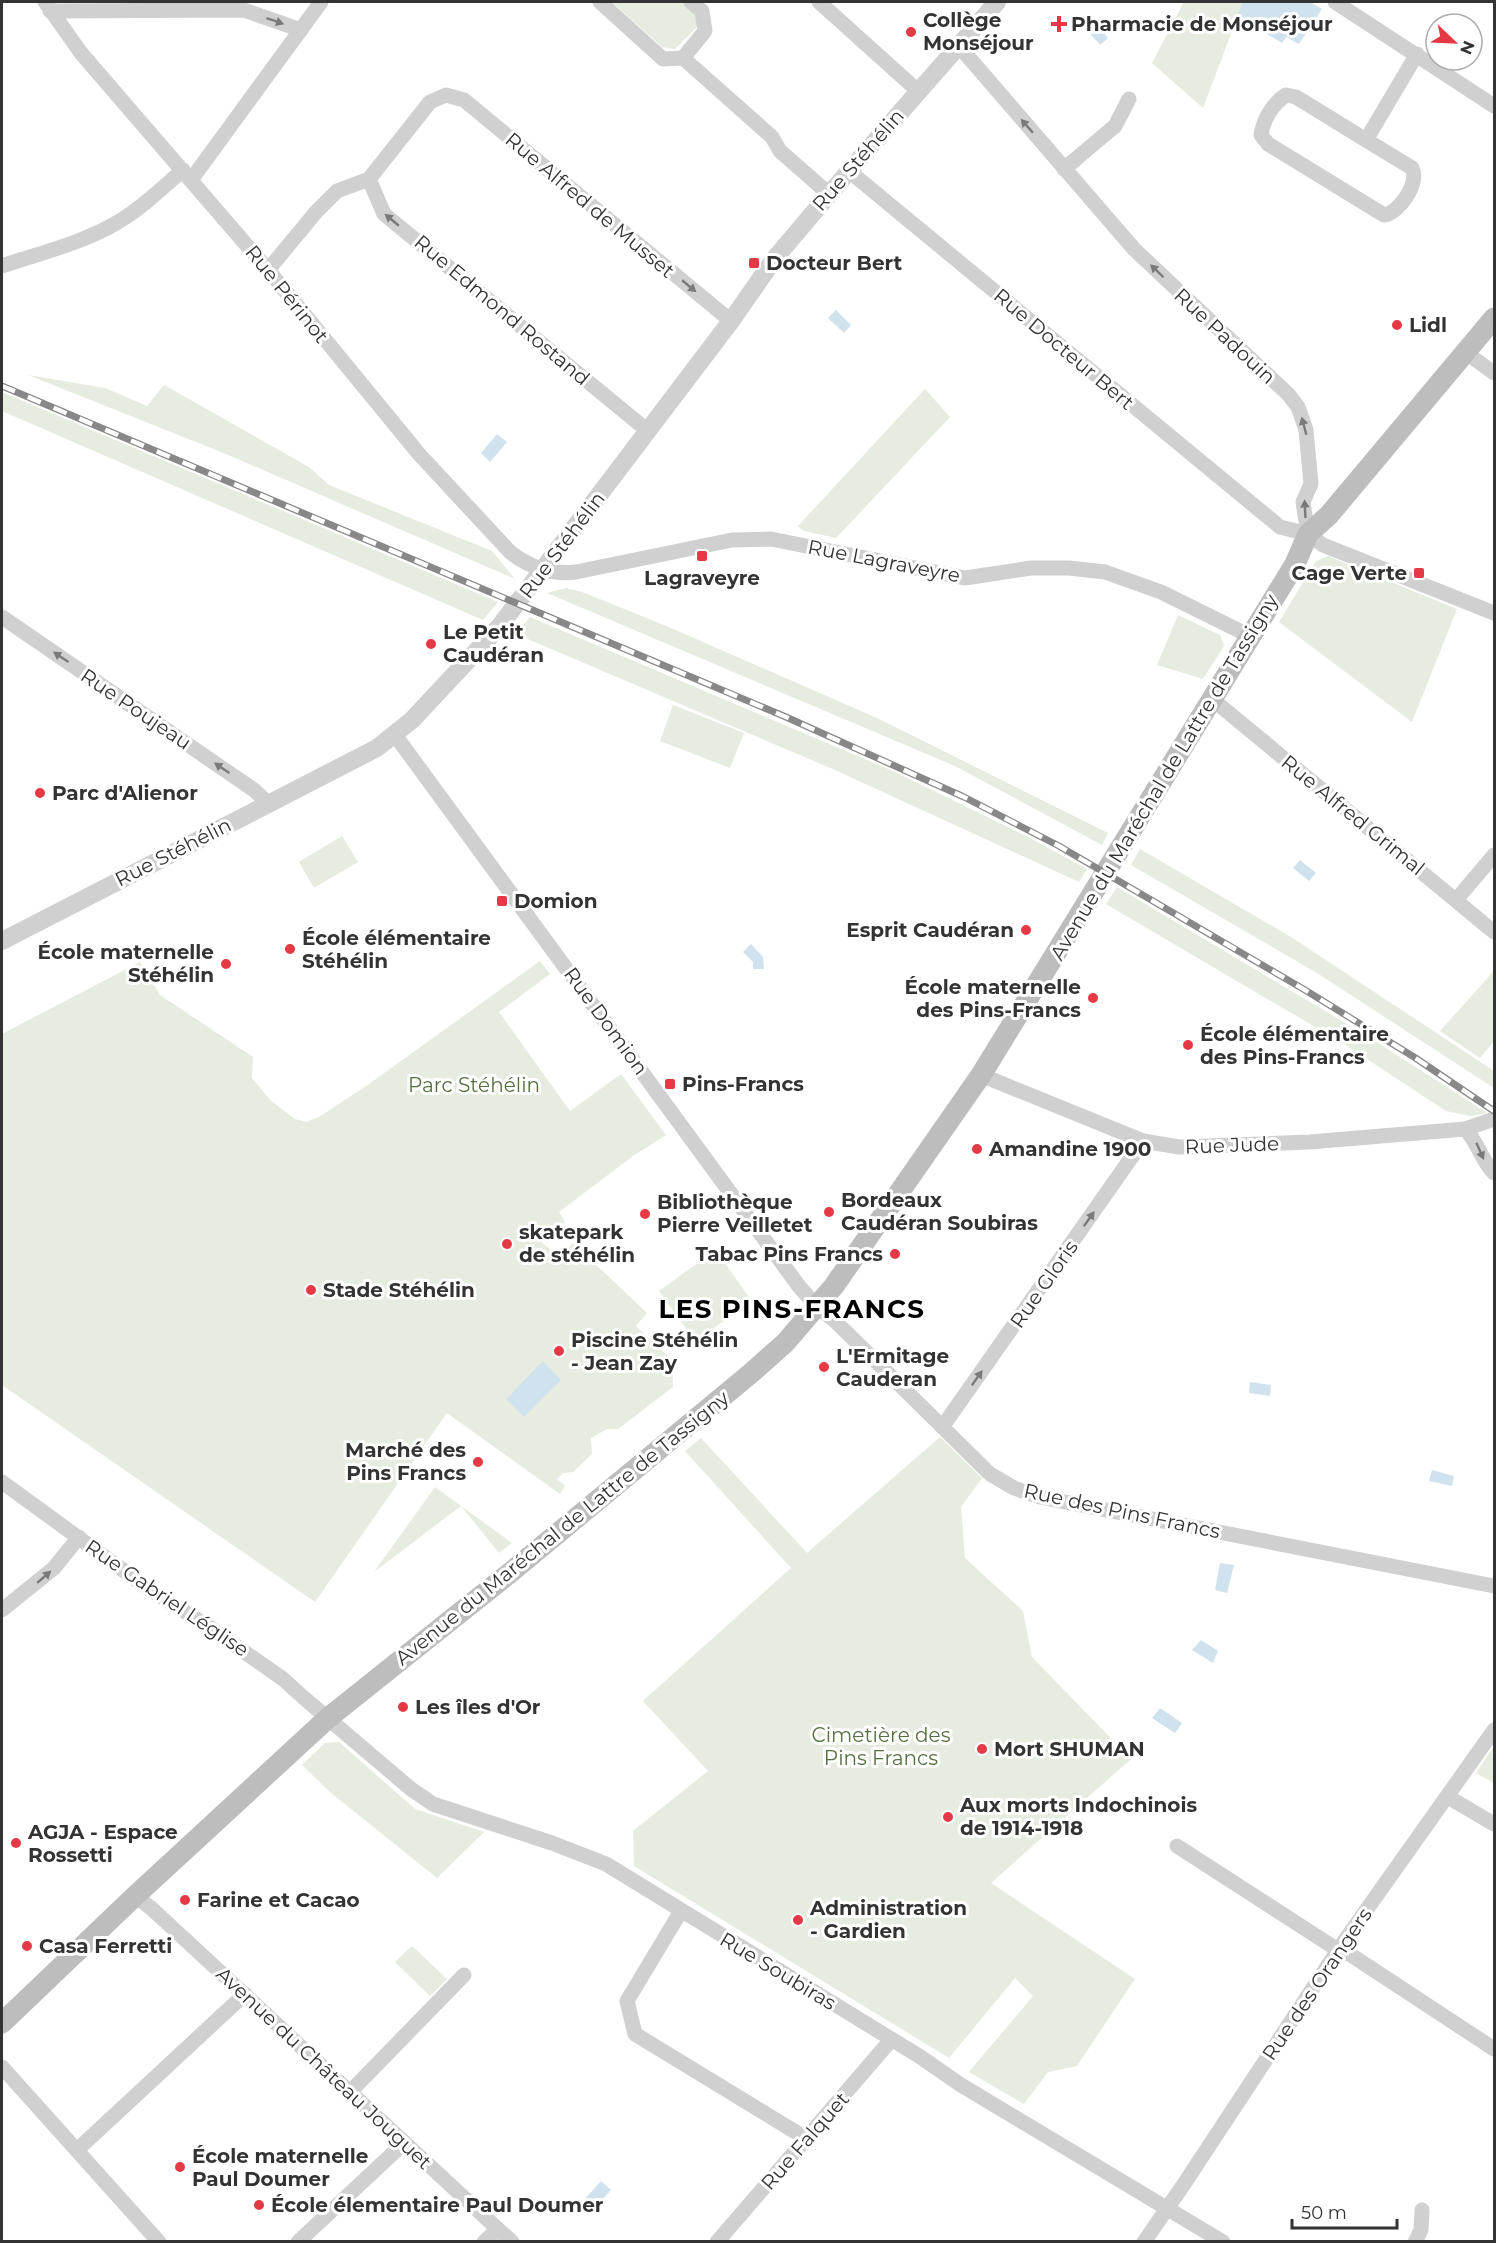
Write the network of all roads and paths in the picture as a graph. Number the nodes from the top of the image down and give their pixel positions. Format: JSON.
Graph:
{"nodes":[{"id":1,"x":321,"y":2,"type":"edge"},
{"id":2,"x":600,"y":2,"type":"edge"},
{"id":3,"x":692,"y":2,"type":"edge"},
{"id":4,"x":819,"y":2,"type":"edge"},
{"id":5,"x":997,"y":2,"type":"edge"},
{"id":6,"x":1335,"y":2,"type":"edge"},
{"id":7,"x":48,"y":6,"type":"edge"},
{"id":8,"x":301,"y":30,"type":"junction"},
{"id":9,"x":958,"y":45,"type":"junction"},
{"id":10,"x":1417,"y":54,"type":"junction"},
{"id":11,"x":683,"y":58,"type":"junction"},
{"id":12,"x":918,"y":91,"type":"junction"},
{"id":13,"x":1129,"y":99,"type":"dead end"},
{"id":14,"x":1494,"y":106,"type":"edge"},
{"id":15,"x":1366,"y":140,"type":"junction"},
{"id":16,"x":1064,"y":169,"type":"junction"},
{"id":17,"x":849,"y":171,"type":"junction"},
{"id":18,"x":187,"y":175,"type":"junction"},
{"id":19,"x":369,"y":179,"type":"junction"},
{"id":20,"x":829,"y":194,"type":"junction"},
{"id":21,"x":2,"y":266,"type":"edge"},
{"id":22,"x":268,"y":270,"type":"junction"},
{"id":23,"x":1494,"y":318,"type":"edge"},
{"id":24,"x":731,"y":321,"type":"junction"},
{"id":25,"x":1465,"y":352,"type":"junction"},
{"id":26,"x":1494,"y":373,"type":"edge"},
{"id":27,"x":648,"y":431,"type":"junction"},
{"id":28,"x":1308,"y":534,"type":"junction"},
{"id":29,"x":539,"y":576,"type":"junction"},
{"id":30,"x":1494,"y":613,"type":"edge"},
{"id":31,"x":2,"y":617,"type":"edge"},
{"id":32,"x":1250,"y":636,"type":"junction"},
{"id":33,"x":1212,"y":699,"type":"junction"},
{"id":34,"x":395,"y":735,"type":"junction"},
{"id":35,"x":268,"y":803,"type":"junction"},
{"id":36,"x":1494,"y":855,"type":"edge"},
{"id":37,"x":1456,"y":900,"type":"junction"},
{"id":38,"x":1494,"y":932,"type":"edge"},
{"id":39,"x":2,"y":941,"type":"edge"},
{"id":40,"x":981,"y":1075,"type":"junction"},
{"id":41,"x":1490,"y":1121,"type":"edge"},
{"id":42,"x":1465,"y":1129,"type":"junction"},
{"id":43,"x":1143,"y":1141,"type":"junction"},
{"id":44,"x":1494,"y":1173,"type":"edge"},
{"id":45,"x":817,"y":1307,"type":"junction"},
{"id":46,"x":943,"y":1426,"type":"junction"},
{"id":47,"x":2,"y":1482,"type":"edge"},
{"id":48,"x":79,"y":1537,"type":"junction"},
{"id":49,"x":1494,"y":1586,"type":"edge"},
{"id":50,"x":2,"y":1610,"type":"edge"},
{"id":51,"x":328,"y":1718,"type":"junction"},
{"id":52,"x":1494,"y":1730,"type":"edge"},
{"id":53,"x":1448,"y":1797,"type":"junction"},
{"id":54,"x":1494,"y":1824,"type":"edge"},
{"id":55,"x":1177,"y":1846,"type":"dead end"},
{"id":56,"x":135,"y":1896,"type":"junction"},
{"id":57,"x":681,"y":1911,"type":"junction"},
{"id":58,"x":1338,"y":1950,"type":"junction"},
{"id":59,"x":464,"y":1975,"type":"dead end"},
{"id":60,"x":245,"y":1994,"type":"junction"},
{"id":61,"x":2,"y":2023,"type":"edge"},
{"id":62,"x":891,"y":2040,"type":"junction"},
{"id":63,"x":1494,"y":2049,"type":"edge"},
{"id":64,"x":2,"y":2067,"type":"edge"},
{"id":65,"x":350,"y":2092,"type":"junction"},
{"id":66,"x":807,"y":2139,"type":"junction"},
{"id":67,"x":404,"y":2143,"type":"junction"},
{"id":68,"x":77,"y":2151,"type":"junction"},
{"id":69,"x":1168,"y":2209,"type":"junction"},
{"id":70,"x":1422,"y":2210,"type":"dead end"},
{"id":71,"x":498,"y":2229,"type":"junction"},
{"id":72,"x":159,"y":2241,"type":"edge"},
{"id":73,"x":298,"y":2241,"type":"edge"},
{"id":74,"x":484,"y":2241,"type":"edge"},
{"id":75,"x":512,"y":2241,"type":"edge"},
{"id":76,"x":717,"y":2241,"type":"edge"},
{"id":77,"x":1144,"y":2241,"type":"edge"},
{"id":78,"x":1223,"y":2241,"type":"edge"},
{"id":79,"x":1415,"y":2241,"type":"edge"}],
"edges":[{"from":1,"to":8,"type":"street"},
{"from":2,"to":11,"type":"street"},
{"from":3,"to":11,"type":"street"},
{"from":4,"to":12,"type":"street"},
{"from":5,"to":9,"type":"street","name":"Rue Stéhélin"},
{"from":6,"to":10,"type":"street"},
{"from":7,"to":8,"type":"street","one_way":true},
{"from":7,"to":18,"type":"street","name":"Rue Périnot"},
{"from":8,"to":18,"type":"street"},
{"from":9,"to":12,"type":"street","name":"Rue Stéhélin"},
{"from":16,"to":9,"type":"street","name":"Rue Padouin","one_way":true},
{"from":10,"to":14,"type":"street"},
{"from":10,"to":15,"type":"street"},
{"from":11,"to":20,"type":"street"},
{"from":12,"to":17,"type":"street","name":"Rue Stéhélin"},
{"from":13,"to":16,"type":"street"},
{"from":15,"to":15,"type":"street"},
{"from":28,"to":16,"type":"street","name":"Rue Padouin","one_way":true},
{"from":17,"to":20,"type":"street","name":"Rue Stéhélin"},
{"from":17,"to":28,"type":"street","name":"Rue Docteur Bert"},
{"from":18,"to":21,"type":"street"},
{"from":18,"to":22,"type":"street","name":"Rue Périnot"},
{"from":19,"to":22,"type":"street"},
{"from":19,"to":24,"type":"street","name":"Rue Alfred de Musset","one_way":true},
{"from":27,"to":19,"type":"street","name":"Rue Edmond Rostand","one_way":true},
{"from":20,"to":24,"type":"street","name":"Rue Stéhélin"},
{"from":22,"to":29,"type":"street","name":"Rue Périnot"},
{"from":23,"to":25,"type":"main road","name":"Avenue du Maréchal de Lattre de Tassigny"},
{"from":24,"to":27,"type":"street","name":"Rue Stéhélin"},
{"from":25,"to":26,"type":"street"},
{"from":25,"to":28,"type":"main road","name":"Avenue du Maréchal de Lattre de Tassigny"},
{"from":27,"to":29,"type":"street","name":"Rue Stéhélin"},
{"from":28,"to":30,"type":"street"},
{"from":28,"to":32,"type":"main road","name":"Avenue du Maréchal de Lattre de Tassigny"},
{"from":29,"to":32,"type":"street","name":"Rue Lagraveyre"},
{"from":29,"to":34,"type":"street","name":"Rue Stéhélin"},
{"from":35,"to":31,"type":"street","name":"Rue Poujeau","one_way":true},
{"from":32,"to":33,"type":"main road","name":"Avenue du Maréchal de Lattre de Tassigny"},
{"from":33,"to":37,"type":"street","name":"Rue Alfred Grimal"},
{"from":33,"to":40,"type":"main road","name":"Avenue du Maréchal de Lattre de Tassigny"},
{"from":34,"to":35,"type":"street","name":"Rue Stéhélin"},
{"from":34,"to":45,"type":"street","name":"Rue Domion"},
{"from":35,"to":39,"type":"street","name":"Rue Stéhélin"},
{"from":36,"to":37,"type":"street"},
{"from":37,"to":38,"type":"street","name":"Rue Alfred Grimal"},
{"from":40,"to":43,"type":"street","name":"Rue Jude"},
{"from":40,"to":45,"type":"main road","name":"Avenue du Maréchal de Lattre de Tassigny"},
{"from":41,"to":42,"type":"street","name":"Rue Jude"},
{"from":42,"to":43,"type":"street","name":"Rue Jude"},
{"from":42,"to":44,"type":"street","one_way":true},
{"from":46,"to":43,"type":"street","name":"Rue Gloris","one_way":true},
{"from":45,"to":46,"type":"street","name":"Rue des Pins Francs"},
{"from":45,"to":51,"type":"main road","name":"Avenue du Maréchal de Lattre de Tassigny"},
{"from":46,"to":49,"type":"street","name":"Rue des Pins Francs"},
{"from":47,"to":48,"type":"street","name":"Rue Gabriel Léglise"},
{"from":50,"to":48,"type":"street","one_way":true},
{"from":48,"to":51,"type":"street","name":"Rue Gabriel Léglise"},
{"from":51,"to":56,"type":"main road","name":"Avenue du Maréchal de Lattre de Tassigny"},
{"from":51,"to":57,"type":"street","name":"Rue Soubiras"},
{"from":52,"to":53,"type":"street","name":"Rue des Orangers"},
{"from":53,"to":54,"type":"street"},
{"from":53,"to":58,"type":"street","name":"Rue des Orangers"},
{"from":55,"to":58,"type":"street"},
{"from":56,"to":60,"type":"street","name":"Avenue du Château Jouguet"},
{"from":56,"to":61,"type":"main road","name":"Avenue du Maréchal de Lattre de Tassigny"},
{"from":57,"to":62,"type":"street","name":"Rue Soubiras"},
{"from":57,"to":66,"type":"street"},
{"from":58,"to":63,"type":"street"},
{"from":58,"to":69,"type":"street","name":"Rue des Orangers"},
{"from":59,"to":65,"type":"street"},
{"from":60,"to":65,"type":"street","name":"Avenue du Château Jouguet"},
{"from":60,"to":68,"type":"street"},
{"from":62,"to":66,"type":"street","name":"Rue Falquet"},
{"from":62,"to":69,"type":"street","name":"Rue Soubiras"},
{"from":64,"to":68,"type":"street"},
{"from":65,"to":67,"type":"street","name":"Avenue du Château Jouguet"},
{"from":66,"to":76,"type":"street","name":"Rue Falquet"},
{"from":67,"to":71,"type":"street","name":"Avenue du Château Jouguet"},
{"from":67,"to":73,"type":"street"},
{"from":68,"to":72,"type":"street"},
{"from":69,"to":77,"type":"street","name":"Rue des Orangers"},
{"from":69,"to":78,"type":"street","name":"Rue Soubiras"},
{"from":70,"to":79,"type":"street"},
{"from":71,"to":74,"type":"street"},
{"from":71,"to":75,"type":"street","name":"Avenue du Château Jouguet"}]}
